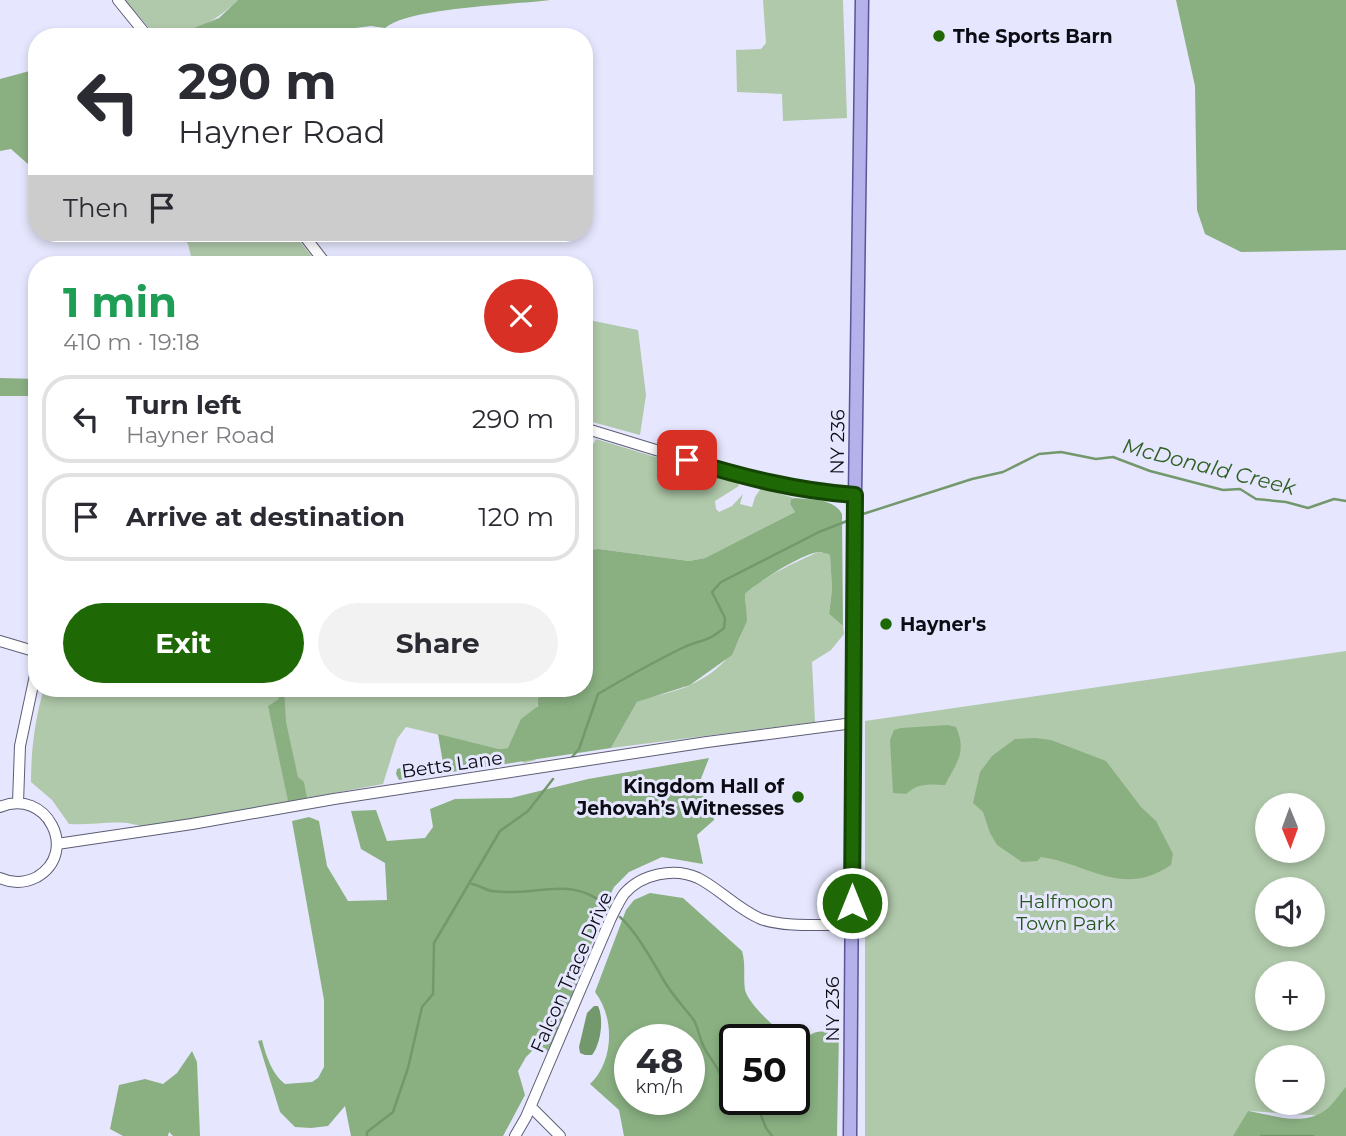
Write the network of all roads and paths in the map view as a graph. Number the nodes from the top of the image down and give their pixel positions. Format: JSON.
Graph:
{"nodes":[{"id":1,"x":118,"y":0,"type":"edge"},
{"id":2,"x":862,"y":0,"type":"edge"},
{"id":3,"x":141,"y":28,"type":"edge"},
{"id":4,"x":309,"y":242,"type":"edge"},
{"id":5,"x":320,"y":256,"type":"edge"},
{"id":6,"x":593,"y":431,"type":"edge"},
{"id":7,"x":855,"y":495,"type":"junction"},
{"id":8,"x":0,"y":641,"type":"edge"},
{"id":9,"x":28,"y":649,"type":"edge"},
{"id":10,"x":30,"y":697,"type":"edge"},
{"id":11,"x":853,"y":723,"type":"junction"},
{"id":12,"x":18,"y":803,"type":"junction"},
{"id":13,"x":0,"y":807,"type":"edge"},
{"id":14,"x":57,"y":844,"type":"junction"},
{"id":15,"x":0,"y":878,"type":"edge"},
{"id":16,"x":852,"y":925,"type":"junction"},
{"id":17,"x":531,"y":1107,"type":"junction"},
{"id":18,"x":515,"y":1136,"type":"edge"},
{"id":19,"x":560,"y":1136,"type":"edge"},
{"id":20,"x":850,"y":1136,"type":"edge"}],
"edges":[{"from":1,"to":3,"type":"street"},
{"from":2,"to":7,"type":"main road","name":"NY 236","number":"NY 236"},
{"from":4,"to":5,"type":"street"},
{"from":6,"to":7,"type":"street"},
{"from":7,"to":11,"type":"main road","name":"NY 236","number":"NY 236"},
{"from":8,"to":9,"type":"street"},
{"from":10,"to":12,"type":"street"},
{"from":11,"to":14,"type":"street","name":"Betts Lane"},
{"from":11,"to":16,"type":"main road","name":"NY 236","number":"NY 236"},
{"from":12,"to":13,"type":"street"},
{"from":12,"to":14,"type":"street"},
{"from":14,"to":15,"type":"street"},
{"from":16,"to":17,"type":"street","name":"Falcon Trace Drive"},
{"from":16,"to":20,"type":"main road","name":"NY 236","number":"NY 236"},
{"from":17,"to":18,"type":"street","name":"Falcon Trace Drive"},
{"from":17,"to":19,"type":"street"}]}
